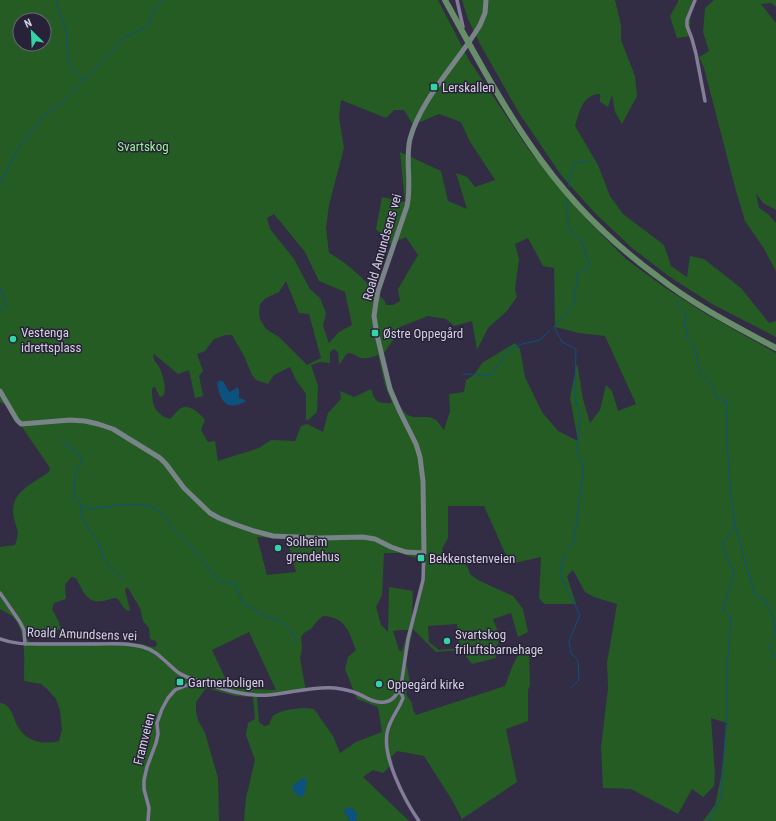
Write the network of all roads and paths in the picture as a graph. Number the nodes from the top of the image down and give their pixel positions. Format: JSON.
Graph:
{"nodes":[{"id":1,"x":445,"y":0,"type":"edge"},
{"id":2,"x":448,"y":0,"type":"edge"},
{"id":3,"x":457,"y":0,"type":"edge"},
{"id":4,"x":486,"y":0,"type":"edge"},
{"id":5,"x":695,"y":0,"type":"edge"},
{"id":6,"x":463,"y":27,"type":"junction"},
{"id":7,"x":704,"y":101,"type":"dead end"},
{"id":8,"x":776,"y":344,"type":"edge"},
{"id":9,"x":776,"y":348,"type":"edge"},
{"id":10,"x":0,"y":391,"type":"edge"},
{"id":11,"x":424,"y":553,"type":"junction"},
{"id":12,"x":0,"y":593,"type":"edge"},
{"id":13,"x":0,"y":639,"type":"edge"},
{"id":14,"x":25,"y":644,"type":"junction"},
{"id":15,"x":197,"y":681,"type":"junction"},
{"id":16,"x":399,"y":691,"type":"junction"},
{"id":17,"x":148,"y":821,"type":"edge"},
{"id":18,"x":419,"y":821,"type":"edge"}],
"edges":[{"from":1,"to":9,"type":"highway"},
{"from":2,"to":6,"type":"highway"},
{"from":3,"to":6,"type":"street"},
{"from":4,"to":11,"type":"main road","name":"Roald Amundsens vei"},
{"from":5,"to":7,"type":"street"},
{"from":6,"to":8,"type":"highway"},
{"from":10,"to":11,"type":"main road"},
{"from":11,"to":16,"type":"street","name":"Roald Amundsens vei"},
{"from":12,"to":14,"type":"street"},
{"from":13,"to":14,"type":"street","name":"Roald Amundsens vei"},
{"from":14,"to":15,"type":"street","name":"Roald Amundsens vei"},
{"from":15,"to":16,"type":"street","name":"Roald Amundsens vei"},
{"from":15,"to":17,"type":"street","name":"Framveien"},
{"from":16,"to":18,"type":"street"}]}
